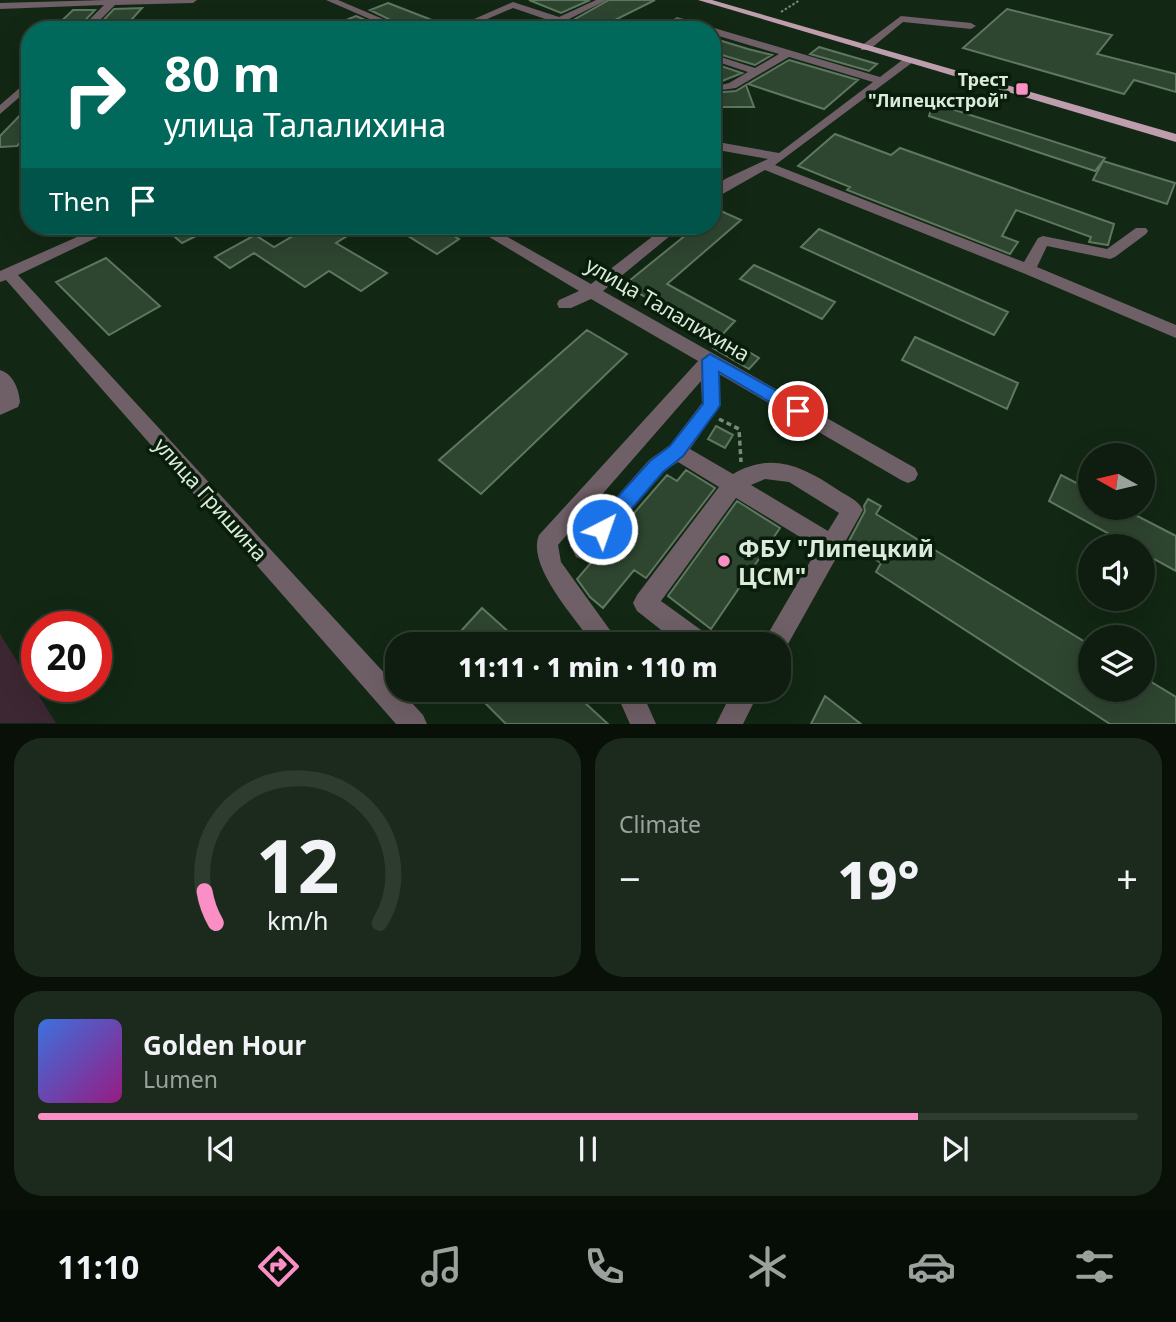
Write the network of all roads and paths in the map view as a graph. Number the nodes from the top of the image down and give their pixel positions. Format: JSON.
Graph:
{"nodes":[{"id":1,"x":192,"y":0,"type":"edge"},
{"id":2,"x":330,"y":0,"type":"edge"},
{"id":3,"x":603,"y":0,"type":"edge"},
{"id":4,"x":702,"y":0,"type":"edge"},
{"id":5,"x":114,"y":1,"type":"edge"},
{"id":6,"x":0,"y":6,"type":"edge"},
{"id":7,"x":559,"y":20,"type":"joint"},
{"id":8,"x":93,"y":21,"type":"edge"},
{"id":9,"x":382,"y":21,"type":"edge"},
{"id":10,"x":475,"y":21,"type":"edge"},
{"id":11,"x":971,"y":26,"type":"dead end"},
{"id":12,"x":721,"y":33,"type":"edge"},
{"id":13,"x":865,"y":48,"type":"junction"},
{"id":14,"x":788,"y":53,"type":"junction"},
{"id":15,"x":721,"y":60,"type":"edge"},
{"id":16,"x":909,"y":60,"type":"junction"},
{"id":17,"x":757,"y":72,"type":"junction"},
{"id":18,"x":881,"y":81,"type":"junction"},
{"id":19,"x":721,"y":88,"type":"edge"},
{"id":20,"x":21,"y":91,"type":"edge"},
{"id":21,"x":0,"y":111,"type":"edge"},
{"id":22,"x":1176,"y":138,"type":"edge"},
{"id":23,"x":721,"y":146,"type":"edge"},
{"id":24,"x":782,"y":156,"type":"junction"},
{"id":25,"x":764,"y":165,"type":"junction"},
{"id":26,"x":721,"y":189,"type":"edge"},
{"id":27,"x":1141,"y":231,"type":"dead end"},
{"id":28,"x":94,"y":235,"type":"edge"},
{"id":29,"x":494,"y":235,"type":"edge"},
{"id":30,"x":664,"y":235,"type":"edge"},
{"id":31,"x":1028,"y":269,"type":"junction"},
{"id":32,"x":5,"y":275,"type":"edge"},
{"id":33,"x":592,"y":292,"type":"junction"},
{"id":34,"x":565,"y":304,"type":"dead end"},
{"id":35,"x":1176,"y":332,"type":"edge"},
{"id":36,"x":710,"y":360,"type":"junction"},
{"id":37,"x":0,"y":377,"type":"edge"},
{"id":38,"x":711,"y":405,"type":"junction"},
{"id":39,"x":0,"y":408,"type":"edge"},
{"id":40,"x":677,"y":451,"type":"junction"},
{"id":41,"x":908,"y":474,"type":"dead end"},
{"id":42,"x":737,"y":482,"type":"junction"},
{"id":43,"x":832,"y":545,"type":"junction"},
{"id":44,"x":584,"y":550,"type":"dead end"},
{"id":45,"x":599,"y":632,"type":"edge"},
{"id":46,"x":683,"y":632,"type":"edge"},
{"id":47,"x":781,"y":632,"type":"edge"},
{"id":48,"x":633,"y":702,"type":"edge"},
{"id":49,"x":740,"y":702,"type":"edge"},
{"id":50,"x":414,"y":723,"type":"edge"},
{"id":51,"x":643,"y":723,"type":"edge"},
{"id":52,"x":729,"y":723,"type":"edge"}],
"edges":[{"from":1,"to":5,"type":"street"},
{"from":2,"to":9,"type":"street"},
{"from":3,"to":7,"type":"street"},
{"from":4,"to":13,"type":"main road"},
{"from":5,"to":6,"type":"street"},
{"from":5,"to":8,"type":"street"},
{"from":7,"to":10,"type":"street"},
{"from":11,"to":13,"type":"street"},
{"from":12,"to":14,"type":"street"},
{"from":13,"to":16,"type":"main road"},
{"from":14,"to":17,"type":"street"},
{"from":14,"to":18,"type":"street"},
{"from":15,"to":17,"type":"street"},
{"from":16,"to":18,"type":"street"},
{"from":16,"to":22,"type":"main road"},
{"from":17,"to":19,"type":"street"},
{"from":18,"to":24,"type":"street"},
{"from":20,"to":21,"type":"street"},
{"from":23,"to":24,"type":"street"},
{"from":24,"to":25,"type":"street"},
{"from":25,"to":26,"type":"street"},
{"from":25,"to":31,"type":"street"},
{"from":27,"to":31,"type":"street"},
{"from":28,"to":32,"type":"street"},
{"from":29,"to":33,"type":"street","name":"улица Талалихина"},
{"from":30,"to":33,"type":"street"},
{"from":31,"to":35,"type":"street"},
{"from":32,"to":50,"type":"street","name":"улица Гришина"},
{"from":33,"to":34,"type":"street"},
{"from":33,"to":36,"type":"street","name":"улица Талалихина"},
{"from":36,"to":38,"type":"street"},
{"from":36,"to":41,"type":"street","name":"улица Талалихина"},
{"from":36,"to":45,"type":"street"},
{"from":37,"to":39,"type":"street"},
{"from":38,"to":40,"type":"street"},
{"from":38,"to":42,"type":"path"},
{"from":40,"to":42,"type":"street"},
{"from":40,"to":44,"type":"street"},
{"from":42,"to":43,"type":"street"},
{"from":42,"to":43,"type":"street"},
{"from":42,"to":46,"type":"street"},
{"from":43,"to":47,"type":"street"},
{"from":48,"to":51,"type":"street"},
{"from":49,"to":52,"type":"street"}]}
